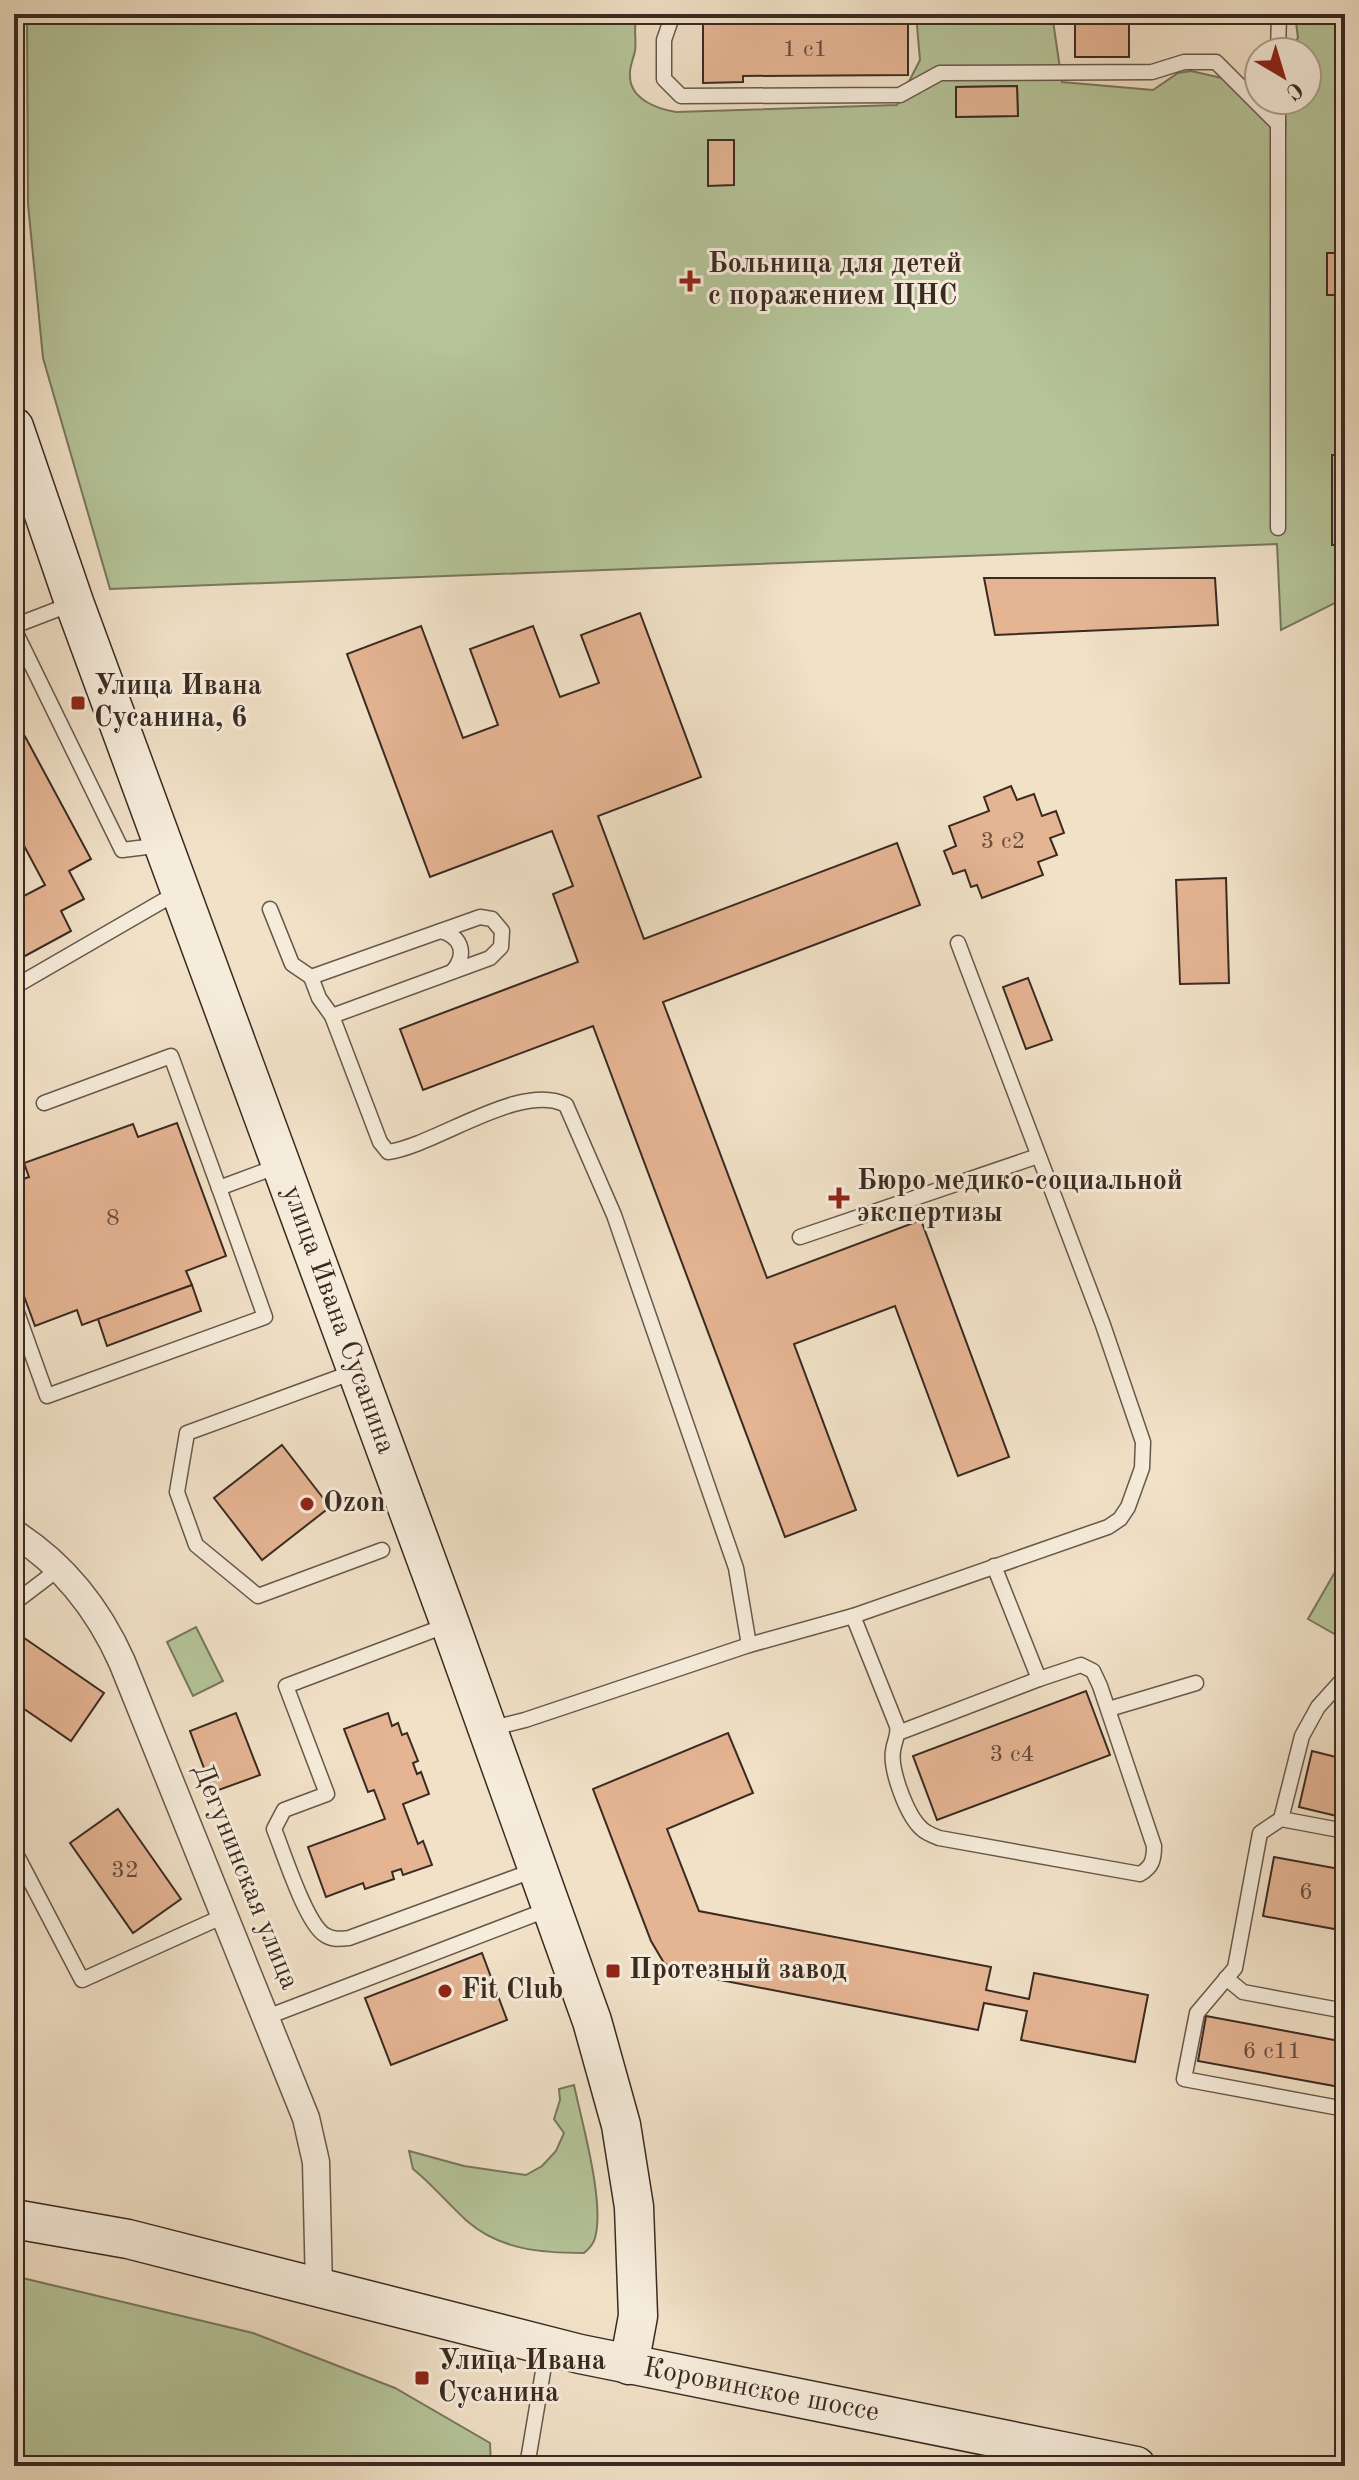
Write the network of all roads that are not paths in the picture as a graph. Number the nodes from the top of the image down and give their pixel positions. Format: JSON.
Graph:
{"nodes":[{"id":1,"x":673,"y":14,"type":"edge"},
{"id":2,"x":1279,"y":14,"type":"edge"},
{"id":3,"x":1278,"y":36,"type":"edge"},
{"id":4,"x":1278,"y":116,"type":"edge"},
{"id":5,"x":1278,"y":124,"type":"junction"},
{"id":6,"x":14,"y":427,"type":"edge"},
{"id":7,"x":1278,"y":528,"type":"dead end"},
{"id":8,"x":74,"y":602,"type":"junction"},
{"id":9,"x":14,"y":628,"type":"edge"},
{"id":10,"x":163,"y":845,"type":"junction"},
{"id":11,"x":180,"y":890,"type":"junction"},
{"id":12,"x":270,"y":909,"type":"dead end"},
{"id":13,"x":441,"y":931,"type":"junction"},
{"id":14,"x":958,"y":943,"type":"dead end"},
{"id":15,"x":453,"y":971,"type":"junction"},
{"id":16,"x":311,"y":977,"type":"junction"},
{"id":17,"x":14,"y":987,"type":"edge"},
{"id":18,"x":332,"y":1016,"type":"junction"},
{"id":19,"x":44,"y":1103,"type":"dead end"},
{"id":20,"x":1038,"y":1156,"type":"junction"},
{"id":21,"x":281,"y":1165,"type":"junction"},
{"id":22,"x":219,"y":1188,"type":"junction"},
{"id":23,"x":800,"y":1237,"type":"dead end"},
{"id":24,"x":14,"y":1304,"type":"edge"},
{"id":25,"x":357,"y":1371,"type":"junction"},
{"id":26,"x":14,"y":1533,"type":"edge"},
{"id":27,"x":382,"y":1550,"type":"dead end"},
{"id":28,"x":994,"y":1566,"type":"junction"},
{"id":29,"x":60,"y":1568,"type":"junction"},
{"id":30,"x":14,"y":1603,"type":"edge"},
{"id":31,"x":853,"y":1616,"type":"junction"},
{"id":32,"x":450,"y":1624,"type":"junction"},
{"id":33,"x":749,"y":1645,"type":"junction"},
{"id":34,"x":1345,"y":1677,"type":"edge"},
{"id":35,"x":1039,"y":1679,"type":"junction"},
{"id":36,"x":1196,"y":1683,"type":"dead end"},
{"id":37,"x":1109,"y":1709,"type":"junction"},
{"id":38,"x":488,"y":1729,"type":"junction"},
{"id":39,"x":898,"y":1733,"type":"junction"},
{"id":40,"x":1281,"y":1819,"type":"junction"},
{"id":41,"x":1345,"y":1831,"type":"edge"},
{"id":42,"x":14,"y":1850,"type":"edge"},
{"id":43,"x":539,"y":1869,"type":"junction"},
{"id":44,"x":553,"y":1908,"type":"junction"},
{"id":45,"x":226,"y":1915,"type":"junction"},
{"id":46,"x":1226,"y":1978,"type":"junction"},
{"id":47,"x":1345,"y":2011,"type":"edge"},
{"id":48,"x":267,"y":2017,"type":"junction"},
{"id":49,"x":1345,"y":2109,"type":"edge"},
{"id":50,"x":14,"y":2219,"type":"edge"},
{"id":51,"x":319,"y":2288,"type":"junction"},
{"id":52,"x":548,"y":2345,"type":"junction"},
{"id":53,"x":629,"y":2365,"type":"junction"},
{"id":54,"x":527,"y":2466,"type":"edge"},
{"id":55,"x":1136,"y":2466,"type":"edge"}],
"edges":[{"from":1,"to":5,"type":"lane"},
{"from":2,"to":3,"type":"lane"},
{"from":4,"to":5,"type":"lane"},
{"from":5,"to":7,"type":"lane"},
{"from":6,"to":8,"type":"street","name":"улица Ивана Сусанина"},
{"from":8,"to":9,"type":"lane"},
{"from":8,"to":10,"type":"street","name":"улица Ивана Сусанина"},
{"from":9,"to":10,"type":"lane"},
{"from":10,"to":11,"type":"street","name":"улица Ивана Сусанина"},
{"from":11,"to":17,"type":"lane"},
{"from":11,"to":21,"type":"street","name":"улица Ивана Сусанина"},
{"from":12,"to":16,"type":"lane"},
{"from":13,"to":15,"type":"lane"},
{"from":13,"to":15,"type":"lane"},
{"from":13,"to":16,"type":"lane"},
{"from":14,"to":20,"type":"lane"},
{"from":15,"to":18,"type":"lane"},
{"from":16,"to":18,"type":"lane"},
{"from":18,"to":33,"type":"lane"},
{"from":19,"to":22,"type":"lane"},
{"from":20,"to":23,"type":"lane"},
{"from":20,"to":28,"type":"lane"},
{"from":21,"to":22,"type":"lane"},
{"from":21,"to":25,"type":"street","name":"улица Ивана Сусанина"},
{"from":22,"to":24,"type":"lane"},
{"from":25,"to":27,"type":"lane"},
{"from":25,"to":32,"type":"street","name":"улица Ивана Сусанина"},
{"from":26,"to":29,"type":"street","name":"Дегунинская улица"},
{"from":28,"to":31,"type":"lane"},
{"from":28,"to":35,"type":"lane"},
{"from":29,"to":30,"type":"lane"},
{"from":29,"to":45,"type":"street","name":"Дегунинская улица"},
{"from":31,"to":33,"type":"lane"},
{"from":31,"to":39,"type":"lane"},
{"from":32,"to":38,"type":"street","name":"улица Ивана Сусанина"},
{"from":32,"to":43,"type":"lane"},
{"from":33,"to":38,"type":"lane"},
{"from":34,"to":40,"type":"lane"},
{"from":35,"to":37,"type":"lane"},
{"from":35,"to":39,"type":"lane"},
{"from":36,"to":37,"type":"lane"},
{"from":37,"to":39,"type":"lane"},
{"from":38,"to":43,"type":"street","name":"улица Ивана Сусанина"},
{"from":40,"to":41,"type":"lane"},
{"from":40,"to":46,"type":"lane"},
{"from":42,"to":45,"type":"lane"},
{"from":43,"to":44,"type":"street","name":"улица Ивана Сусанина"},
{"from":44,"to":48,"type":"lane"},
{"from":44,"to":53,"type":"street","name":"улица Ивана Сусанина"},
{"from":45,"to":48,"type":"street","name":"Дегунинская улица"},
{"from":46,"to":47,"type":"lane"},
{"from":46,"to":49,"type":"lane"},
{"from":48,"to":51,"type":"street","name":"Дегунинская улица"},
{"from":50,"to":51,"type":"street","name":"Коровинское шоссе"},
{"from":51,"to":52,"type":"street","name":"Коровинское шоссе"},
{"from":52,"to":53,"type":"street","name":"Коровинское шоссе"},
{"from":52,"to":54,"type":"lane"},
{"from":53,"to":55,"type":"street","name":"Коровинское шоссе"}]}
